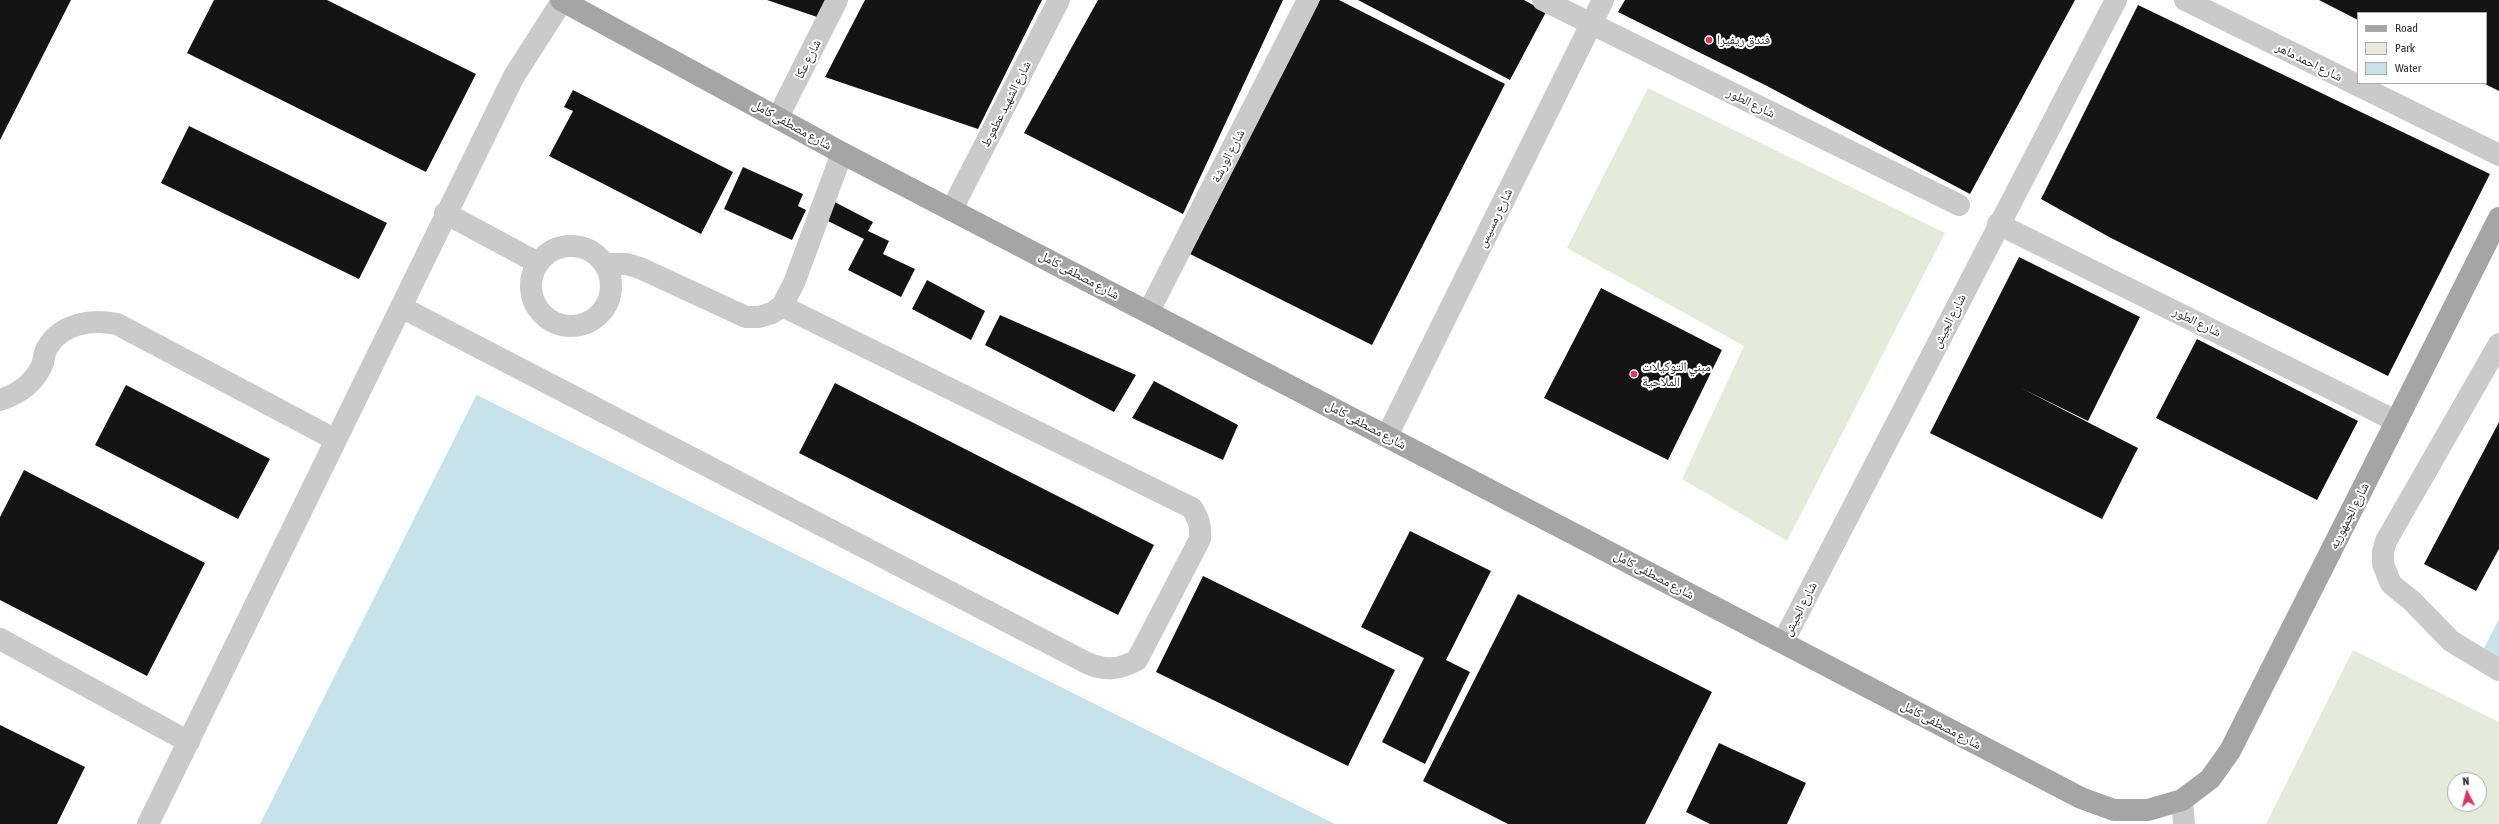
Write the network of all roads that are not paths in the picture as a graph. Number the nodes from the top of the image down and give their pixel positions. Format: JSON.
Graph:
{"nodes":[{"id":1,"x":562,"y":0,"type":"edge"},
{"id":2,"x":837,"y":0,"type":"edge"},
{"id":3,"x":1059,"y":0,"type":"edge"},
{"id":4,"x":1308,"y":0,"type":"edge"},
{"id":5,"x":1543,"y":0,"type":"edge"},
{"id":6,"x":1603,"y":0,"type":"edge"},
{"id":7,"x":2116,"y":0,"type":"edge"},
{"id":8,"x":2184,"y":0,"type":"edge"},
{"id":9,"x":1591,"y":24,"type":"junction"},
{"id":10,"x":778,"y":117,"type":"junction"},
{"id":11,"x":842,"y":152,"type":"junction"},
{"id":12,"x":2499,"y":155,"type":"edge"},
{"id":13,"x":1959,"y":205,"type":"dead end"},
{"id":14,"x":952,"y":209,"type":"junction"},
{"id":15,"x":445,"y":213,"type":"junction"},
{"id":16,"x":2499,"y":218,"type":"edge"},
{"id":17,"x":1998,"y":224,"type":"junction"},
{"id":18,"x":538,"y":263,"type":"junction"},
{"id":19,"x":605,"y":264,"type":"junction"},
{"id":20,"x":782,"y":306,"type":"junction"},
{"id":21,"x":401,"y":307,"type":"junction"},
{"id":22,"x":1149,"y":311,"type":"junction"},
{"id":23,"x":2499,"y":344,"type":"edge"},
{"id":24,"x":0,"y":400,"type":"edge"},
{"id":25,"x":2396,"y":421,"type":"junction"},
{"id":26,"x":1387,"y":436,"type":"junction"},
{"id":27,"x":336,"y":440,"type":"junction"},
{"id":28,"x":0,"y":639,"type":"edge"},
{"id":29,"x":1783,"y":642,"type":"junction"},
{"id":30,"x":2499,"y":670,"type":"edge"},
{"id":31,"x":189,"y":742,"type":"junction"},
{"id":32,"x":2182,"y":800,"type":"junction"},
{"id":33,"x":148,"y":824,"type":"edge"},
{"id":34,"x":2184,"y":824,"type":"edge"}],
"edges":[{"from":1,"to":10,"type":"main road","name":"شارع مصطفى كامل"},
{"from":1,"to":15,"type":"street"},
{"from":2,"to":10,"type":"street","name":"شارع عكا"},
{"from":3,"to":14,"type":"street","name":"شارع الشهيد عطعوط"},
{"from":4,"to":22,"type":"street","name":"شارع الورشة"},
{"from":5,"to":9,"type":"street","name":"شارع الطور"},
{"from":6,"to":9,"type":"street","name":"شارع رمسيس"},
{"from":7,"to":17,"type":"street","name":"شارع الجيش"},
{"from":8,"to":12,"type":"street","name":"شارع احمد ماهر"},
{"from":9,"to":13,"type":"street","name":"شارع الطور"},
{"from":9,"to":26,"type":"street","name":"شارع رمسيس"},
{"from":10,"to":11,"type":"main road","name":"شارع مصطفى كامل"},
{"from":11,"to":14,"type":"main road","name":"شارع مصطفى كامل"},
{"from":11,"to":20,"type":"street"},
{"from":14,"to":22,"type":"main road","name":"شارع مصطفى كامل"},
{"from":15,"to":18,"type":"street"},
{"from":15,"to":21,"type":"street"},
{"from":16,"to":25,"type":"main road","name":"شارع الجمهوريه"},
{"from":17,"to":25,"type":"street","name":"شارع الطور"},
{"from":17,"to":29,"type":"street","name":"شارع الجيش"},
{"from":18,"to":19,"type":"street"},
{"from":18,"to":19,"type":"street"},
{"from":19,"to":20,"type":"street"},
{"from":20,"to":21,"type":"street"},
{"from":21,"to":27,"type":"street"},
{"from":22,"to":26,"type":"main road","name":"شارع مصطفى كامل"},
{"from":23,"to":30,"type":"street"},
{"from":24,"to":27,"type":"street"},
{"from":25,"to":32,"type":"main road","name":"شارع الجمهوريه"},
{"from":26,"to":29,"type":"main road","name":"شارع مصطفى كامل"},
{"from":27,"to":31,"type":"street"},
{"from":28,"to":31,"type":"street"},
{"from":29,"to":32,"type":"main road","name":"شارع مصطفى كامل"},
{"from":31,"to":33,"type":"street"},
{"from":32,"to":34,"type":"street"}]}
